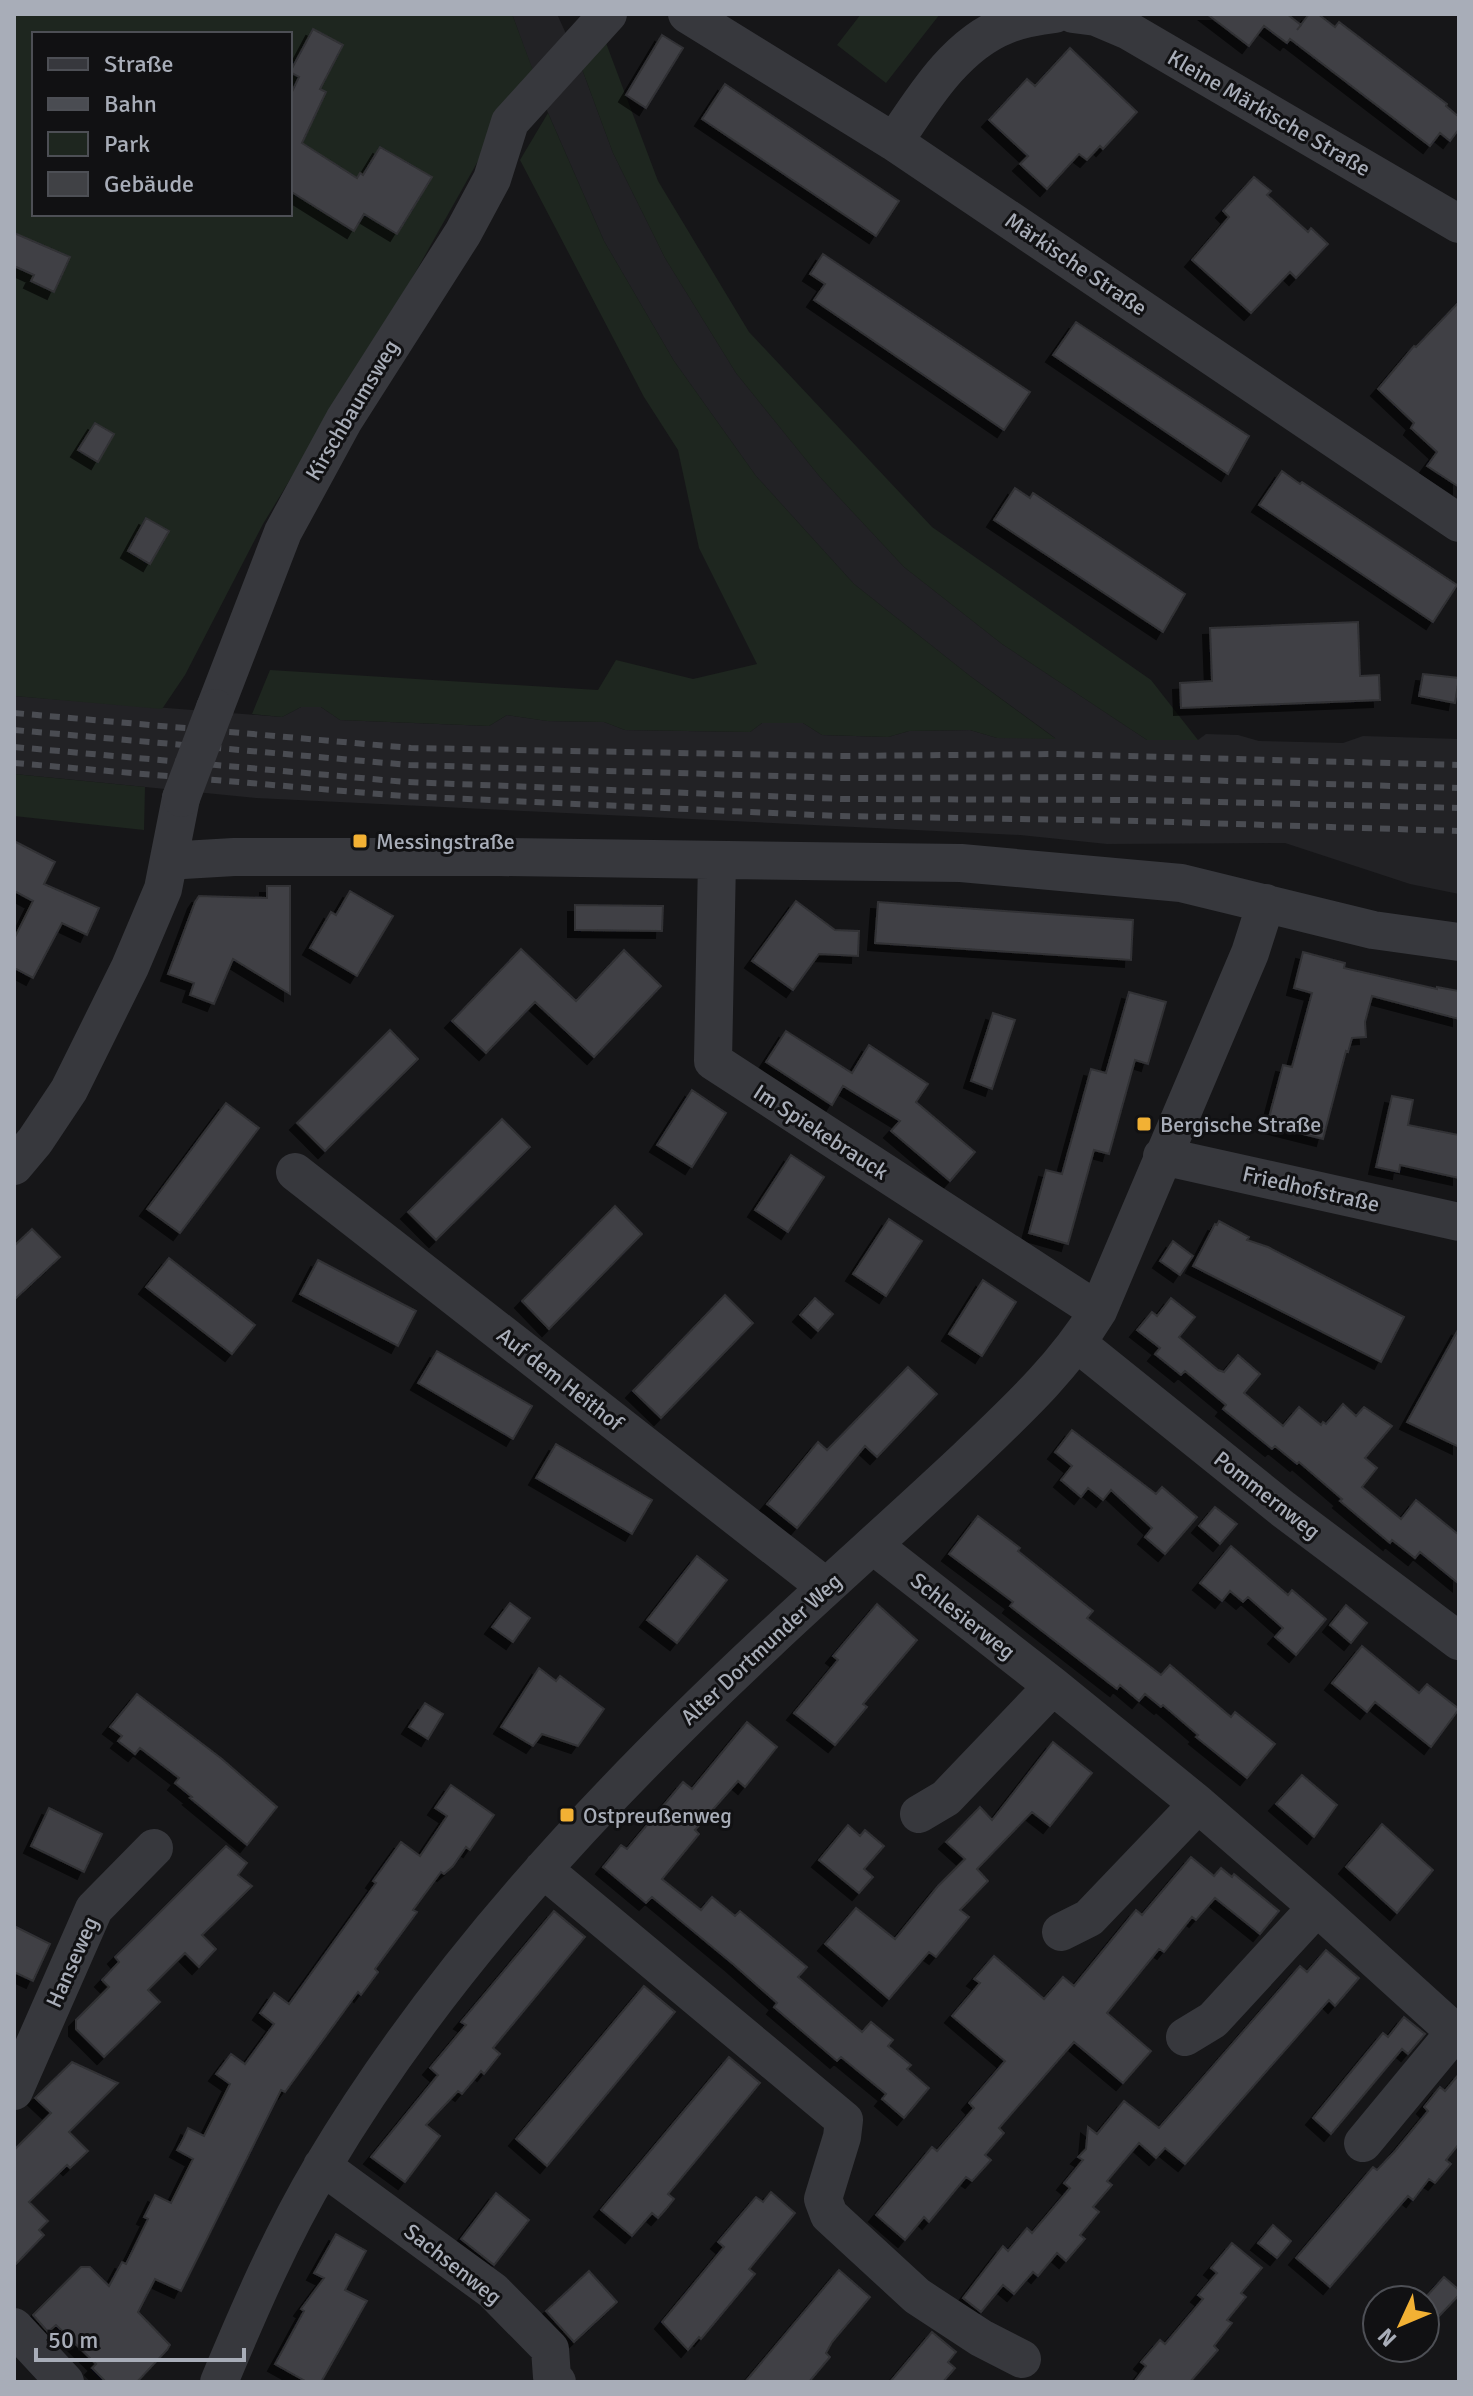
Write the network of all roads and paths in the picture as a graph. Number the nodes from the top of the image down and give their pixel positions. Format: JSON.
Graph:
{"nodes":[{"id":1,"x":687,"y":14,"type":"edge"},
{"id":2,"x":1055,"y":14,"type":"edge"},
{"id":3,"x":1073,"y":14,"type":"edge"},
{"id":4,"x":605,"y":18,"type":"edge"},
{"id":5,"x":894,"y":142,"type":"junction"},
{"id":6,"x":1459,"y":224,"type":"edge"},
{"id":7,"x":1459,"y":523,"type":"edge"},
{"id":8,"x":172,"y":848,"type":"junction"},
{"id":9,"x":717,"y":861,"type":"junction"},
{"id":10,"x":1266,"y":903,"type":"junction"},
{"id":11,"x":1459,"y":942,"type":"edge"},
{"id":12,"x":1162,"y":1156,"type":"junction"},
{"id":13,"x":14,"y":1166,"type":"edge"},
{"id":14,"x":295,"y":1172,"type":"dead end"},
{"id":15,"x":1459,"y":1222,"type":"edge"},
{"id":16,"x":1098,"y":1311,"type":"junction"},
{"id":17,"x":1078,"y":1344,"type":"junction"},
{"id":18,"x":874,"y":1546,"type":"junction"},
{"id":19,"x":826,"y":1587,"type":"junction"},
{"id":20,"x":1459,"y":1641,"type":"edge"},
{"id":21,"x":1053,"y":1686,"type":"junction"},
{"id":22,"x":1198,"y":1804,"type":"junction"},
{"id":23,"x":919,"y":1814,"type":"dead end"},
{"id":24,"x":154,"y":1848,"type":"dead end"},
{"id":25,"x":543,"y":1869,"type":"junction"},
{"id":26,"x":1317,"y":1907,"type":"junction"},
{"id":27,"x":1061,"y":1932,"type":"dead end"},
{"id":28,"x":1457,"y":2034,"type":"edge"},
{"id":29,"x":1185,"y":2037,"type":"dead end"},
{"id":30,"x":14,"y":2091,"type":"edge"},
{"id":31,"x":1363,"y":2143,"type":"dead end"},
{"id":32,"x":322,"y":2166,"type":"junction"},
{"id":33,"x":14,"y":2327,"type":"edge"},
{"id":34,"x":1022,"y":2359,"type":"dead end"},
{"id":35,"x":65,"y":2382,"type":"edge"},
{"id":36,"x":219,"y":2382,"type":"edge"},
{"id":37,"x":557,"y":2382,"type":"edge"}],
"edges":[{"from":1,"to":5,"type":"street","name":"Märkische Straße"},
{"from":2,"to":5,"type":"street"},
{"from":3,"to":6,"type":"street","name":"Kleine Märkische Straße"},
{"from":4,"to":8,"type":"street","name":"Kirschbaumsweg","bridge":true},
{"from":5,"to":7,"type":"street","name":"Märkische Straße"},
{"from":8,"to":9,"type":"street"},
{"from":8,"to":13,"type":"street"},
{"from":9,"to":10,"type":"street"},
{"from":9,"to":16,"type":"street","name":"Im Spiekebrauck"},
{"from":10,"to":11,"type":"street"},
{"from":10,"to":12,"type":"street","name":"Alter Dortmunder Weg"},
{"from":12,"to":15,"type":"street","name":"Friedhofstraße"},
{"from":12,"to":16,"type":"street","name":"Alter Dortmunder Weg"},
{"from":14,"to":19,"type":"street","name":"Auf dem Heithof"},
{"from":16,"to":17,"type":"street","name":"Alter Dortmunder Weg"},
{"from":17,"to":18,"type":"street","name":"Alter Dortmunder Weg"},
{"from":17,"to":20,"type":"street","name":"Pommernweg"},
{"from":18,"to":19,"type":"street","name":"Alter Dortmunder Weg"},
{"from":18,"to":21,"type":"street","name":"Schlesierweg"},
{"from":19,"to":25,"type":"street","name":"Alter Dortmunder Weg"},
{"from":21,"to":22,"type":"street","name":"Schlesierweg"},
{"from":21,"to":23,"type":"street"},
{"from":22,"to":26,"type":"street","name":"Schlesierweg"},
{"from":22,"to":27,"type":"street"},
{"from":24,"to":30,"type":"street","name":"Hanseweg"},
{"from":25,"to":32,"type":"street","name":"Alter Dortmunder Weg"},
{"from":25,"to":34,"type":"street"},
{"from":26,"to":28,"type":"street","name":"Schlesierweg"},
{"from":26,"to":29,"type":"street"},
{"from":28,"to":31,"type":"street","name":"Schlesierweg"},
{"from":32,"to":36,"type":"street","name":"Alter Dortmunder Weg"},
{"from":32,"to":37,"type":"street","name":"Sachsenweg"},
{"from":33,"to":35,"type":"street"}]}
